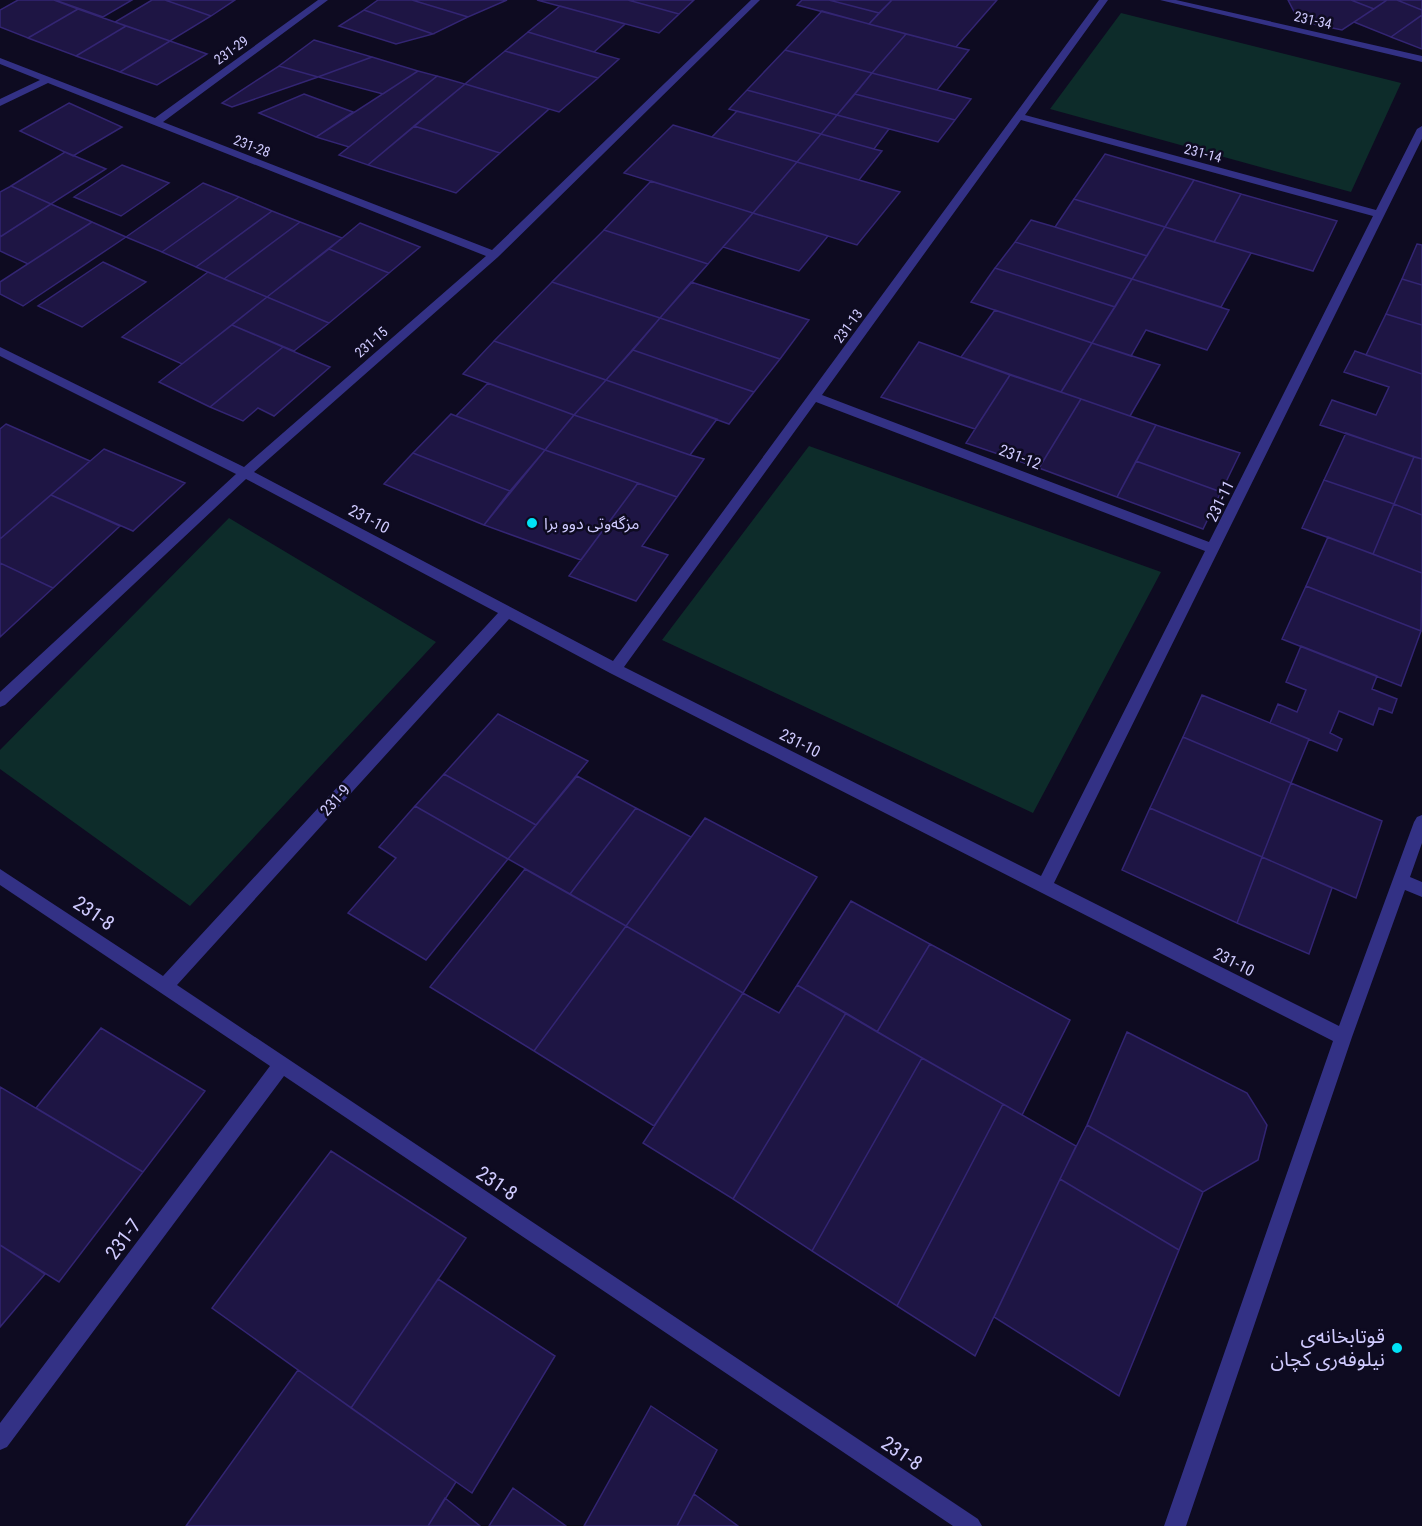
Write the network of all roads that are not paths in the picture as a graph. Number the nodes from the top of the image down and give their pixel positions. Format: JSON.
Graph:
{"nodes":[{"id":1,"x":324,"y":0,"type":"edge"},
{"id":2,"x":756,"y":0,"type":"edge"},
{"id":3,"x":1104,"y":0,"type":"edge"},
{"id":4,"x":1164,"y":0,"type":"edge"},
{"id":5,"x":1212,"y":0,"type":"edge"},
{"id":6,"x":1198,"y":8,"type":"junction"},
{"id":7,"x":1422,"y":59,"type":"edge"},
{"id":8,"x":0,"y":61,"type":"edge"},
{"id":9,"x":47,"y":80,"type":"junction"},
{"id":10,"x":0,"y":103,"type":"edge"},
{"id":11,"x":1020,"y":117,"type":"junction"},
{"id":12,"x":155,"y":123,"type":"junction"},
{"id":13,"x":1422,"y":129,"type":"edge"},
{"id":14,"x":1378,"y":214,"type":"junction"},
{"id":15,"x":494,"y":255,"type":"junction"},
{"id":16,"x":0,"y":351,"type":"edge"},
{"id":17,"x":814,"y":397,"type":"junction"},
{"id":18,"x":245,"y":473,"type":"junction"},
{"id":19,"x":1214,"y":549,"type":"junction"},
{"id":20,"x":507,"y":613,"type":"junction"},
{"id":21,"x":615,"y":669,"type":"junction"},
{"id":22,"x":0,"y":701,"type":"edge"},
{"id":23,"x":1422,"y":822,"type":"edge"},
{"id":24,"x":0,"y":876,"type":"edge"},
{"id":25,"x":1402,"y":881,"type":"junction"},
{"id":26,"x":1044,"y":886,"type":"junction"},
{"id":27,"x":1422,"y":890,"type":"edge"},
{"id":28,"x":164,"y":987,"type":"junction"},
{"id":29,"x":1343,"y":1037,"type":"junction"},
{"id":30,"x":281,"y":1066,"type":"junction"},
{"id":31,"x":0,"y":1440,"type":"edge"},
{"id":32,"x":971,"y":1526,"type":"edge"},
{"id":33,"x":1175,"y":1526,"type":"edge"}],
"edges":[{"from":1,"to":12,"type":"street","name":"231-29"},
{"from":2,"to":15,"type":"street","name":"231-15"},
{"from":3,"to":11,"type":"street","name":"231-13"},
{"from":4,"to":6,"type":"street","name":"231-34"},
{"from":5,"to":6,"type":"street"},
{"from":6,"to":7,"type":"street","name":"231-34"},
{"from":8,"to":9,"type":"street","name":"231-28"},
{"from":9,"to":10,"type":"street"},
{"from":9,"to":12,"type":"street","name":"231-28"},
{"from":11,"to":14,"type":"street","name":"231-14"},
{"from":11,"to":17,"type":"street","name":"231-13"},
{"from":12,"to":15,"type":"street","name":"231-28"},
{"from":13,"to":14,"type":"street","name":"231-11"},
{"from":14,"to":19,"type":"street","name":"231-11"},
{"from":15,"to":18,"type":"street","name":"231-15"},
{"from":16,"to":18,"type":"street","name":"231-10"},
{"from":17,"to":19,"type":"street","name":"231-12"},
{"from":17,"to":21,"type":"street","name":"231-13"},
{"from":18,"to":20,"type":"street","name":"231-10"},
{"from":18,"to":22,"type":"street","name":"231-15"},
{"from":19,"to":26,"type":"street","name":"231-11"},
{"from":20,"to":21,"type":"street","name":"231-10"},
{"from":20,"to":28,"type":"street","name":"231-9"},
{"from":21,"to":26,"type":"street","name":"231-10"},
{"from":23,"to":25,"type":"street"},
{"from":24,"to":28,"type":"street","name":"231-8"},
{"from":25,"to":27,"type":"street"},
{"from":25,"to":29,"type":"street"},
{"from":26,"to":29,"type":"street","name":"231-10"},
{"from":28,"to":30,"type":"street","name":"231-8"},
{"from":29,"to":33,"type":"street"},
{"from":30,"to":31,"type":"street","name":"231-7"},
{"from":30,"to":32,"type":"street","name":"231-8"}]}
